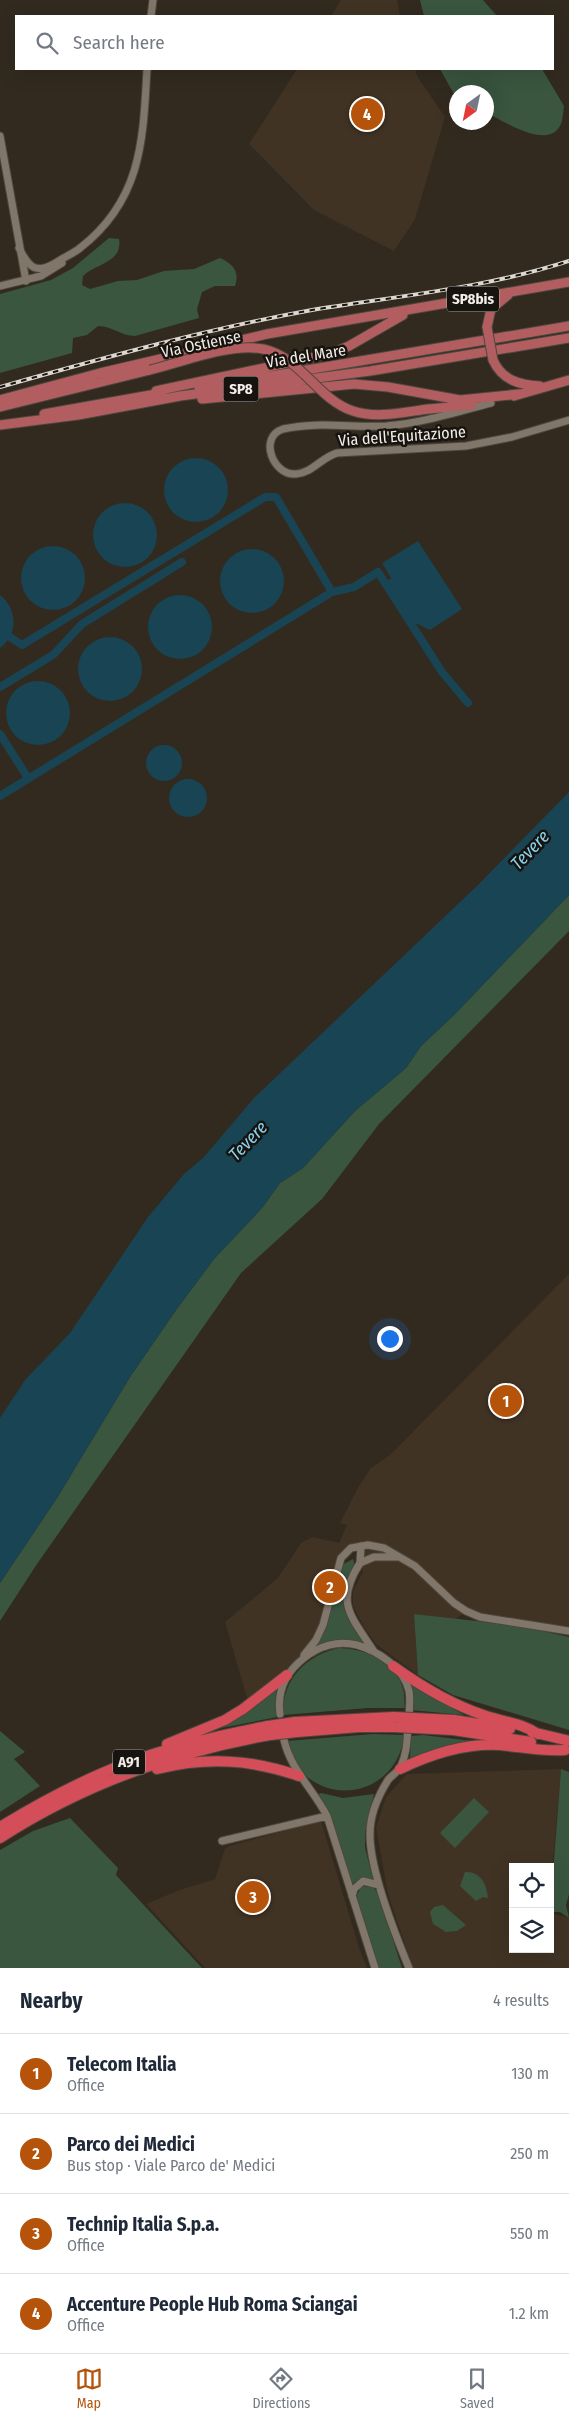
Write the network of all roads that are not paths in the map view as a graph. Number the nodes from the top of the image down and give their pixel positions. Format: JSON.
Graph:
{"nodes":[{"id":1,"x":152,"y":0,"type":"edge"},
{"id":2,"x":151,"y":15,"type":"edge"},
{"id":3,"x":147,"y":70,"type":"edge"},
{"id":4,"x":0,"y":136,"type":"edge"},
{"id":5,"x":20,"y":248,"type":"junction"},
{"id":6,"x":70,"y":255,"type":"junction"},
{"id":7,"x":26,"y":281,"type":"junction"},
{"id":8,"x":569,"y":282,"type":"edge"},
{"id":9,"x":0,"y":286,"type":"edge"},
{"id":10,"x":520,"y":290,"type":"junction"},
{"id":11,"x":425,"y":308,"type":"junction"},
{"id":12,"x":569,"y":326,"type":"edge"},
{"id":13,"x":569,"y":338,"type":"edge"},
{"id":14,"x":569,"y":380,"type":"edge"},
{"id":15,"x":545,"y":386,"type":"junction"},
{"id":16,"x":519,"y":394,"type":"junction"},
{"id":17,"x":0,"y":400,"type":"edge"},
{"id":18,"x":120,"y":400,"type":"junction"},
{"id":19,"x":491,"y":403,"type":"junction"},
{"id":20,"x":134,"y":405,"type":"junction"},
{"id":21,"x":0,"y":407,"type":"edge"},
{"id":22,"x":569,"y":420,"type":"edge"},
{"id":23,"x":18,"y":422,"type":"junction"},
{"id":24,"x":0,"y":425,"type":"edge"},
{"id":25,"x":361,"y":1546,"type":"junction"},
{"id":26,"x":397,"y":1556,"type":"junction"},
{"id":27,"x":360,"y":1563,"type":"junction"},
{"id":28,"x":569,"y":1631,"type":"edge"},
{"id":29,"x":373,"y":1650,"type":"junction"},
{"id":30,"x":297,"y":1664,"type":"junction"},
{"id":31,"x":393,"y":1666,"type":"junction"},
{"id":32,"x":287,"y":1675,"type":"junction"},
{"id":33,"x":280,"y":1714,"type":"dead end"},
{"id":34,"x":453,"y":1725,"type":"junction"},
{"id":35,"x":269,"y":1731,"type":"junction"},
{"id":36,"x":538,"y":1734,"type":"junction"},
{"id":37,"x":284,"y":1740,"type":"dead end"},
{"id":38,"x":568,"y":1748,"type":"edge"},
{"id":39,"x":129,"y":1762,"type":"junction"},
{"id":40,"x":400,"y":1769,"type":"junction"},
{"id":41,"x":129,"y":1773,"type":"junction"},
{"id":42,"x":302,"y":1779,"type":"junction"},
{"id":43,"x":327,"y":1816,"type":"junction"},
{"id":44,"x":0,"y":1826,"type":"edge"},
{"id":45,"x":0,"y":1838,"type":"edge"},
{"id":46,"x":222,"y":1841,"type":"dead end"},
{"id":47,"x":379,"y":1885,"type":"junction"},
{"id":48,"x":352,"y":1896,"type":"junction"},
{"id":49,"x":375,"y":1968,"type":"edge"},
{"id":50,"x":409,"y":1968,"type":"edge"}],
"edges":[{"from":1,"to":2,"type":"street"},
{"from":3,"to":6,"type":"street"},
{"from":4,"to":5,"type":"street"},
{"from":5,"to":6,"type":"street"},
{"from":5,"to":7,"type":"street"},
{"from":6,"to":7,"type":"street"},
{"from":7,"to":9,"type":"street"},
{"from":8,"to":10,"type":"main road","name":"Via Ostiense","number":"SP8bis"},
{"from":10,"to":11,"type":"main road","name":"Via Ostiense","number":"SP8bis"},
{"from":10,"to":15,"type":"main road","bridge":true},
{"from":11,"to":17,"type":"main road","name":"Via Ostiense","number":"SP8bis"},
{"from":11,"to":18,"type":"main road"},
{"from":12,"to":18,"type":"main road","name":"Via del Mare","number":"SP8"},
{"from":13,"to":20,"type":"main road","name":"Via del Mare","number":"SP8"},
{"from":14,"to":15,"type":"main road","name":"Via Ostiense"},
{"from":15,"to":16,"type":"main road","name":"Via Ostiense"},
{"from":16,"to":19,"type":"main road","name":"Via Ostiense"},
{"from":16,"to":20,"type":"main road"},
{"from":18,"to":23,"type":"main road","name":"Via del Mare","number":"SP8"},
{"from":19,"to":21,"type":"main road","name":"Via Ostiense","bridge":true},
{"from":19,"to":22,"type":"street","name":"Via dell'Equitazione"},
{"from":20,"to":23,"type":"main road","name":"Via del Mare","number":"SP8"},
{"from":23,"to":24,"type":"main road","name":"Via del Mare","number":"SP8"},
{"from":25,"to":26,"type":"street"},
{"from":25,"to":27,"type":"street"},
{"from":25,"to":30,"type":"street"},
{"from":26,"to":27,"type":"street"},
{"from":26,"to":28,"type":"street"},
{"from":27,"to":29,"type":"street"},
{"from":29,"to":30,"type":"street"},
{"from":29,"to":31,"type":"street"},
{"from":30,"to":32,"type":"street"},
{"from":31,"to":36,"type":"highway"},
{"from":31,"to":40,"type":"street"},
{"from":32,"to":33,"type":"street"},
{"from":32,"to":39,"type":"highway"},
{"from":34,"to":35,"type":"highway","number":"A91","bridge":true},
{"from":34,"to":36,"type":"highway","number":"A91"},
{"from":34,"to":38,"type":"highway","number":"A91"},
{"from":35,"to":39,"type":"highway","number":"A91"},
{"from":35,"to":41,"type":"highway","number":"A91"},
{"from":36,"to":38,"type":"highway","number":"A91"},
{"from":37,"to":42,"type":"street"},
{"from":38,"to":40,"type":"highway"},
{"from":39,"to":44,"type":"highway","number":"A91"},
{"from":40,"to":47,"type":"street"},
{"from":41,"to":42,"type":"highway"},
{"from":41,"to":45,"type":"highway","number":"A91"},
{"from":42,"to":43,"type":"street"},
{"from":43,"to":46,"type":"street"},
{"from":43,"to":48,"type":"street"},
{"from":47,"to":48,"type":"street"},
{"from":47,"to":50,"type":"street"},
{"from":48,"to":49,"type":"street"}]}
